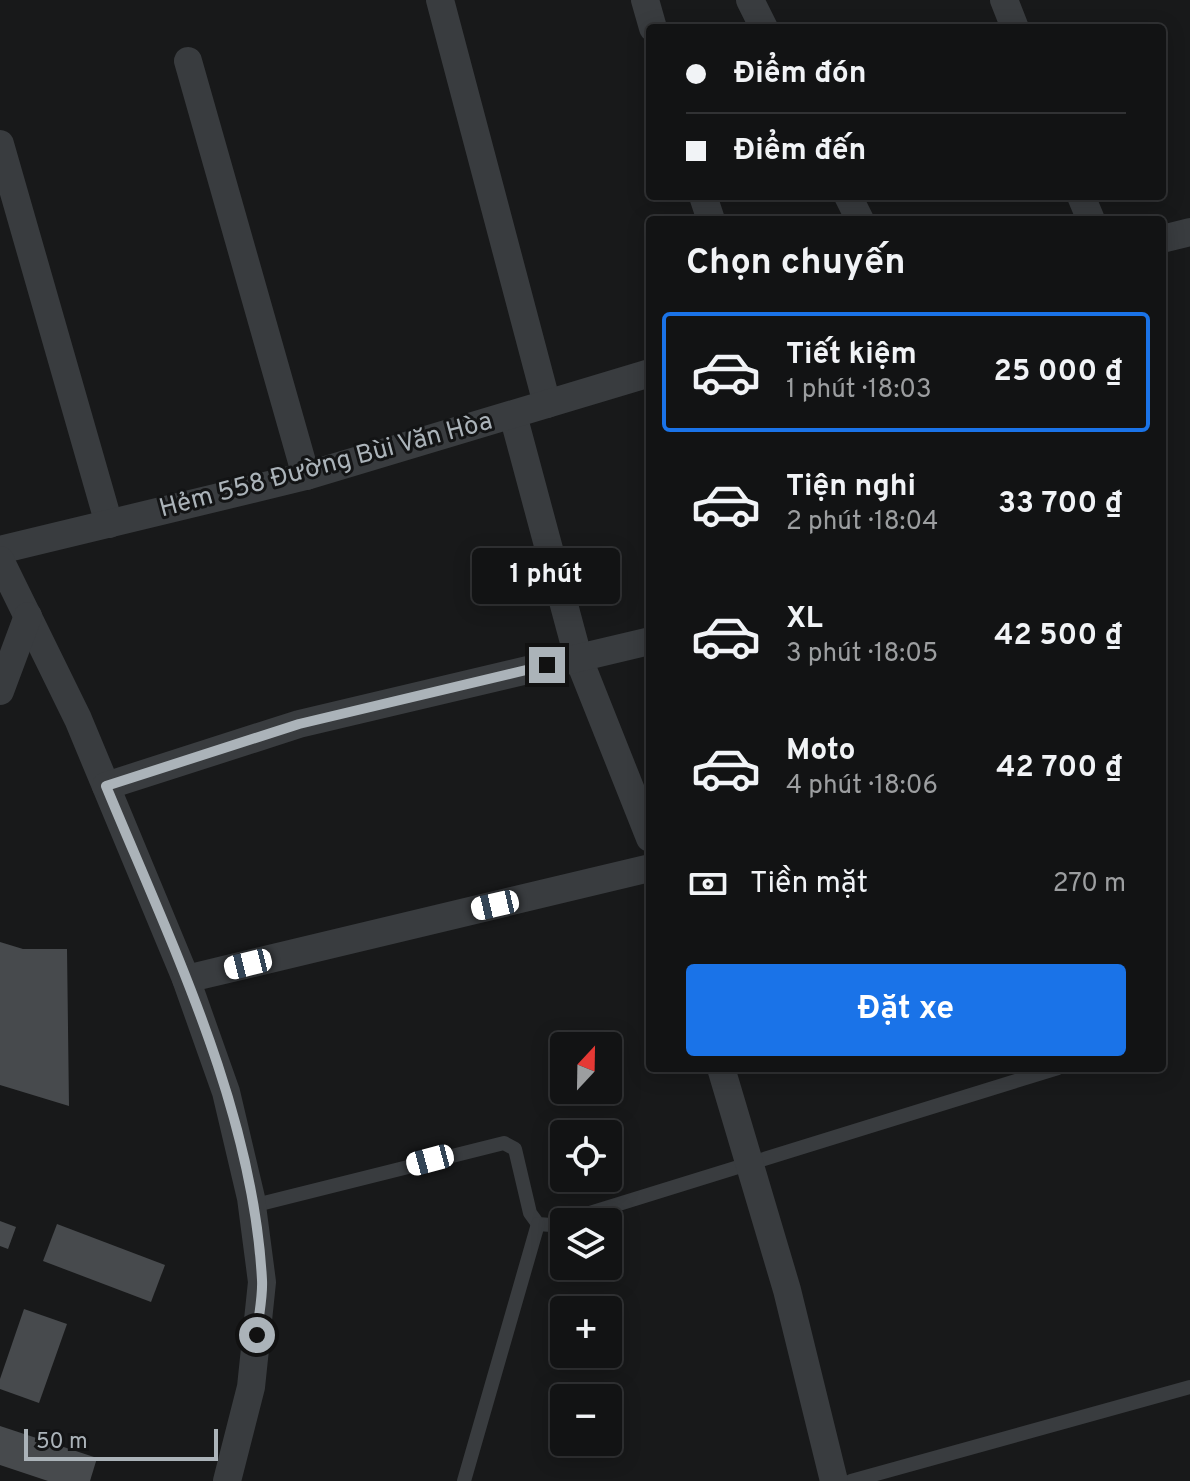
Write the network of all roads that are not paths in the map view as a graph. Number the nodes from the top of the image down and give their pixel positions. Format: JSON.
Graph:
{"nodes":[{"id":1,"x":440,"y":0,"type":"edge"},
{"id":2,"x":645,"y":0,"type":"edge"},
{"id":3,"x":750,"y":0,"type":"edge"},
{"id":4,"x":1004,"y":0,"type":"edge"},
{"id":5,"x":652,"y":24,"type":"edge"},
{"id":6,"x":762,"y":24,"type":"edge"},
{"id":7,"x":1013,"y":24,"type":"edge"},
{"id":8,"x":188,"y":61,"type":"dead end"},
{"id":9,"x":0,"y":144,"type":"edge"},
{"id":10,"x":1190,"y":232,"type":"edge"},
{"id":11,"x":1166,"y":238,"type":"edge"},
{"id":12,"x":646,"y":374,"type":"edge"},
{"id":13,"x":547,"y":404,"type":"junction"},
{"id":14,"x":513,"y":415,"type":"junction"},
{"id":15,"x":306,"y":476,"type":"junction"},
{"id":16,"x":109,"y":524,"type":"junction"},
{"id":17,"x":0,"y":550,"type":"edge"},
{"id":18,"x":0,"y":560,"type":"edge"},
{"id":19,"x":28,"y":616,"type":"junction"},
{"id":20,"x":646,"y":642,"type":"edge"},
{"id":21,"x":578,"y":657,"type":"junction"},
{"id":22,"x":0,"y":691,"type":"edge"},
{"id":23,"x":106,"y":786,"type":"junction"},
{"id":24,"x":646,"y":828,"type":"edge"},
{"id":25,"x":646,"y":869,"type":"edge"},
{"id":26,"x":186,"y":979,"type":"junction"},
{"id":27,"x":722,"y":1072,"type":"edge"},
{"id":28,"x":1045,"y":1072,"type":"edge"},
{"id":29,"x":749,"y":1161,"type":"junction"},
{"id":30,"x":252,"y":1206,"type":"junction"},
{"id":31,"x":538,"y":1224,"type":"junction"},
{"id":32,"x":1190,"y":1387,"type":"edge"},
{"id":33,"x":227,"y":1481,"type":"edge"},
{"id":34,"x":464,"y":1481,"type":"edge"},
{"id":35,"x":834,"y":1481,"type":"edge"},
{"id":36,"x":851,"y":1481,"type":"edge"}],
"edges":[{"from":1,"to":13,"type":"street"},
{"from":2,"to":5,"type":"street"},
{"from":3,"to":6,"type":"street"},
{"from":4,"to":7,"type":"street"},
{"from":8,"to":15,"type":"street"},
{"from":9,"to":16,"type":"street"},
{"from":10,"to":11,"type":"street"},
{"from":12,"to":13,"type":"street","name":"Hẻm 558 Đường Bùi Văn Hòa"},
{"from":13,"to":14,"type":"street","name":"Hẻm 558 Đường Bùi Văn Hòa"},
{"from":14,"to":15,"type":"street","name":"Hẻm 558 Đường Bùi Văn Hòa"},
{"from":14,"to":21,"type":"street"},
{"from":15,"to":16,"type":"street","name":"Hẻm 558 Đường Bùi Văn Hòa"},
{"from":16,"to":17,"type":"street","name":"Hẻm 558 Đường Bùi Văn Hòa"},
{"from":18,"to":19,"type":"street"},
{"from":19,"to":22,"type":"street"},
{"from":19,"to":23,"type":"street"},
{"from":20,"to":21,"type":"street"},
{"from":21,"to":23,"type":"street"},
{"from":21,"to":24,"type":"street"},
{"from":23,"to":26,"type":"street"},
{"from":25,"to":26,"type":"street"},
{"from":26,"to":30,"type":"street"},
{"from":27,"to":29,"type":"street"},
{"from":28,"to":29,"type":"lane"},
{"from":29,"to":31,"type":"lane"},
{"from":29,"to":35,"type":"street"},
{"from":30,"to":31,"type":"lane"},
{"from":30,"to":33,"type":"street"},
{"from":31,"to":34,"type":"lane"},
{"from":32,"to":36,"type":"lane"}]}
